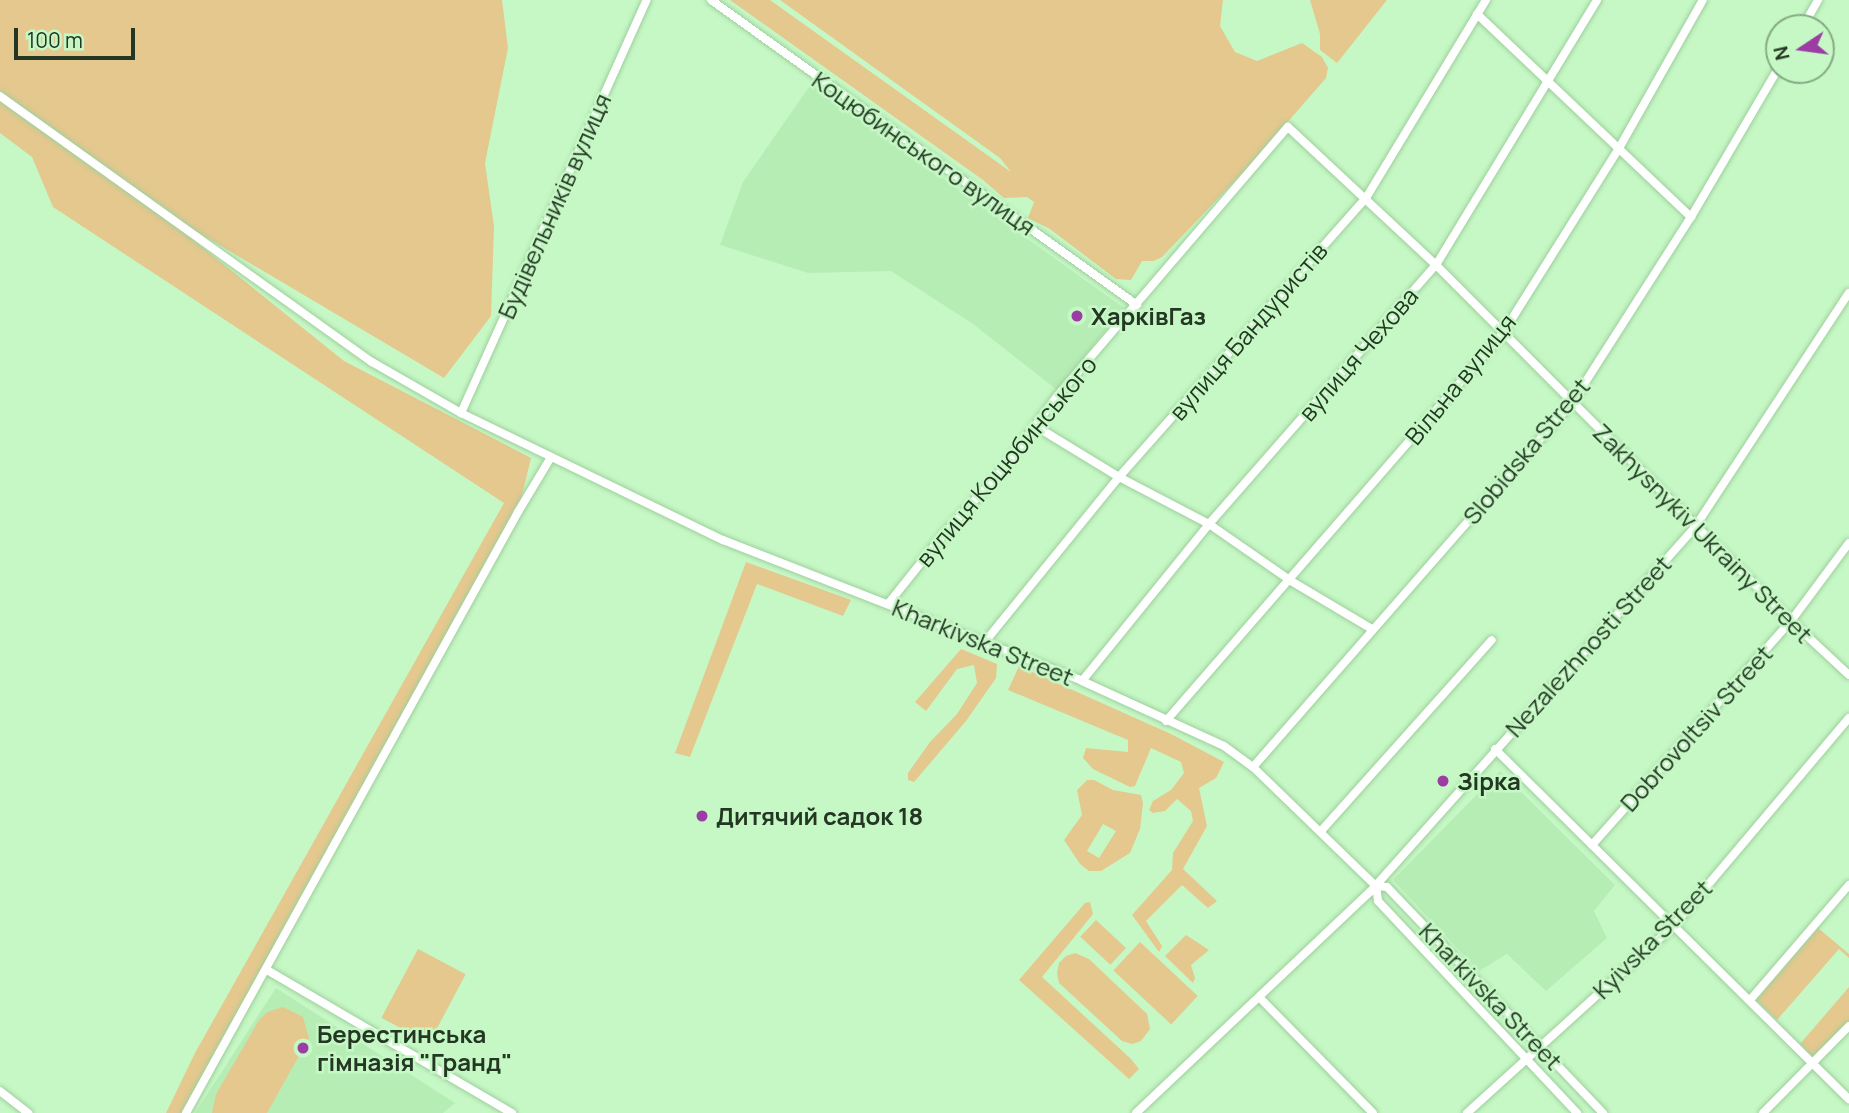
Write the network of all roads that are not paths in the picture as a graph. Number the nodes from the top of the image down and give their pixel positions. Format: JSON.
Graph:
{"nodes":[{"id":1,"x":647,"y":0,"type":"edge"},
{"id":2,"x":711,"y":0,"type":"edge"},
{"id":3,"x":1486,"y":0,"type":"edge"},
{"id":4,"x":1597,"y":0,"type":"edge"},
{"id":5,"x":1703,"y":0,"type":"edge"},
{"id":6,"x":1477,"y":14,"type":"junction"},
{"id":7,"x":1547,"y":83,"type":"junction"},
{"id":8,"x":1769,"y":84,"type":"edge"},
{"id":9,"x":0,"y":96,"type":"edge"},
{"id":10,"x":1288,"y":127,"type":"joint"},
{"id":11,"x":1618,"y":150,"type":"junction"},
{"id":12,"x":1366,"y":198,"type":"junction"},
{"id":13,"x":1691,"y":217,"type":"junction"},
{"id":14,"x":1436,"y":265,"type":"junction"},
{"id":15,"x":1849,"y":293,"type":"edge"},
{"id":16,"x":1137,"y":305,"type":"junction"},
{"id":17,"x":1503,"y":333,"type":"junction"},
{"id":18,"x":1572,"y":403,"type":"junction"},
{"id":19,"x":461,"y":413,"type":"junction"},
{"id":20,"x":1037,"y":427,"type":"junction"},
{"id":21,"x":551,"y":457,"type":"junction"},
{"id":22,"x":1119,"y":477,"type":"junction"},
{"id":23,"x":1209,"y":524,"type":"junction"},
{"id":24,"x":1695,"y":527,"type":"junction"},
{"id":25,"x":1849,"y":543,"type":"edge"},
{"id":26,"x":1291,"y":580,"type":"junction"},
{"id":27,"x":888,"y":604,"type":"junction"},
{"id":28,"x":1791,"y":621,"type":"junction"},
{"id":29,"x":1372,"y":629,"type":"junction"},
{"id":30,"x":1492,"y":640,"type":"dead end"},
{"id":31,"x":984,"y":643,"type":"junction"},
{"id":32,"x":1849,"y":675,"type":"edge"},
{"id":33,"x":1082,"y":681,"type":"junction"},
{"id":34,"x":1849,"y":718,"type":"edge"},
{"id":35,"x":1166,"y":721,"type":"junction"},
{"id":36,"x":1495,"y":749,"type":"junction"},
{"id":37,"x":1253,"y":767,"type":"junction"},
{"id":38,"x":1321,"y":831,"type":"junction"},
{"id":39,"x":1592,"y":845,"type":"junction"},
{"id":40,"x":1376,"y":886,"type":"junction"},
{"id":41,"x":1849,"y":886,"type":"edge"},
{"id":42,"x":1674,"y":925,"type":"junction"},
{"id":43,"x":267,"y":970,"type":"junction"},
{"id":44,"x":1260,"y":998,"type":"junction"},
{"id":45,"x":1750,"y":1000,"type":"junction"},
{"id":46,"x":1849,"y":1026,"type":"edge"},
{"id":47,"x":1541,"y":1047,"type":"junction"},
{"id":48,"x":1528,"y":1060,"type":"junction"},
{"id":49,"x":1814,"y":1063,"type":"junction"},
{"id":50,"x":0,"y":1091,"type":"edge"},
{"id":51,"x":1849,"y":1099,"type":"edge"},
{"id":52,"x":27,"y":1113,"type":"edge"},
{"id":53,"x":186,"y":1113,"type":"edge"},
{"id":54,"x":512,"y":1113,"type":"edge"},
{"id":55,"x":1136,"y":1113,"type":"edge"},
{"id":56,"x":1373,"y":1113,"type":"edge"},
{"id":57,"x":1466,"y":1113,"type":"edge"},
{"id":58,"x":1577,"y":1113,"type":"edge"},
{"id":59,"x":1603,"y":1113,"type":"edge"},
{"id":60,"x":1763,"y":1113,"type":"edge"}],
"edges":[{"from":1,"to":19,"type":"street","name":"Будівельників вулиця"},
{"from":2,"to":16,"type":"street","name":"Коцюбинського вулиця"},
{"from":3,"to":6,"type":"street","name":"вулиця Бандуристів"},
{"from":4,"to":7,"type":"street","name":"вулиця Чехова"},
{"from":5,"to":11,"type":"street","name":"Вільна вулиця"},
{"from":6,"to":7,"type":"street"},
{"from":6,"to":12,"type":"street","name":"вулиця Бандуристів"},
{"from":7,"to":11,"type":"street"},
{"from":7,"to":14,"type":"street","name":"вулиця Чехова"},
{"from":8,"to":13,"type":"street","name":"Slobidska Street"},
{"from":9,"to":19,"type":"street","name":"Kharkivska Street"},
{"from":10,"to":12,"type":"street","name":"Zakhysnykiv Ukrainy Street"},
{"from":10,"to":16,"type":"street","name":"вулиця Коцюбинського"},
{"from":11,"to":13,"type":"street"},
{"from":11,"to":17,"type":"street","name":"Вільна вулиця"},
{"from":12,"to":14,"type":"street","name":"Zakhysnykiv Ukrainy Street"},
{"from":12,"to":22,"type":"street","name":"вулиця Бандуристів"},
{"from":13,"to":18,"type":"street","name":"Slobidska Street"},
{"from":14,"to":17,"type":"street","name":"Zakhysnykiv Ukrainy Street"},
{"from":14,"to":23,"type":"street","name":"вулиця Чехова"},
{"from":15,"to":24,"type":"street","name":"Nezalezhnosti Street"},
{"from":16,"to":20,"type":"street","name":"вулиця Коцюбинського"},
{"from":17,"to":18,"type":"street","name":"Zakhysnykiv Ukrainy Street"},
{"from":17,"to":26,"type":"street","name":"Вільна вулиця"},
{"from":18,"to":24,"type":"street","name":"Zakhysnykiv Ukrainy Street"},
{"from":18,"to":29,"type":"street","name":"Slobidska Street"},
{"from":19,"to":21,"type":"street","name":"Kharkivska Street"},
{"from":20,"to":22,"type":"street"},
{"from":20,"to":27,"type":"street","name":"вулиця Коцюбинського"},
{"from":21,"to":27,"type":"street","name":"Kharkivska Street"},
{"from":21,"to":43,"type":"street"},
{"from":22,"to":23,"type":"street"},
{"from":22,"to":31,"type":"street","name":"вулиця Бандуристів"},
{"from":23,"to":26,"type":"street"},
{"from":23,"to":33,"type":"street","name":"вулиця Чехова"},
{"from":24,"to":28,"type":"street","name":"Zakhysnykiv Ukrainy Street"},
{"from":24,"to":36,"type":"street","name":"Nezalezhnosti Street"},
{"from":25,"to":28,"type":"street","name":"Dobrovoltsiv Street"},
{"from":26,"to":29,"type":"street"},
{"from":26,"to":35,"type":"street","name":"Вільна вулиця"},
{"from":27,"to":31,"type":"street","name":"Kharkivska Street"},
{"from":28,"to":32,"type":"street","name":"Zakhysnykiv Ukrainy Street"},
{"from":28,"to":39,"type":"street","name":"Dobrovoltsiv Street"},
{"from":29,"to":37,"type":"street","name":"Slobidska Street"},
{"from":30,"to":38,"type":"street"},
{"from":31,"to":33,"type":"street","name":"Kharkivska Street"},
{"from":33,"to":35,"type":"street","name":"Kharkivska Street"},
{"from":34,"to":42,"type":"street","name":"Kyivska Street"},
{"from":35,"to":37,"type":"street","name":"Kharkivska Street"},
{"from":36,"to":39,"type":"street"},
{"from":36,"to":40,"type":"street","name":"Nezalezhnosti Street"},
{"from":37,"to":38,"type":"street","name":"Kharkivska Street"},
{"from":38,"to":40,"type":"street","name":"Kharkivska Street"},
{"from":39,"to":42,"type":"street"},
{"from":40,"to":44,"type":"street","name":"Nezalezhnosti Street"},
{"from":40,"to":47,"type":"street","name":"Kharkivska Street"},
{"from":40,"to":48,"type":"street","name":"Kharkivska Street"},
{"from":41,"to":45,"type":"street"},
{"from":42,"to":45,"type":"street"},
{"from":42,"to":47,"type":"street","name":"Kyivska Street"},
{"from":43,"to":53,"type":"street"},
{"from":43,"to":54,"type":"street"},
{"from":44,"to":55,"type":"street","name":"Nezalezhnosti Street"},
{"from":44,"to":56,"type":"street"},
{"from":45,"to":49,"type":"street"},
{"from":46,"to":49,"type":"street"},
{"from":47,"to":48,"type":"street","name":"Kyivska Street"},
{"from":47,"to":59,"type":"street","name":"Kharkivska Street"},
{"from":48,"to":57,"type":"street","name":"Kyivska Street"},
{"from":48,"to":58,"type":"street","name":"Kharkivska Street"},
{"from":49,"to":51,"type":"street"},
{"from":49,"to":60,"type":"street"},
{"from":50,"to":52,"type":"street"}]}
